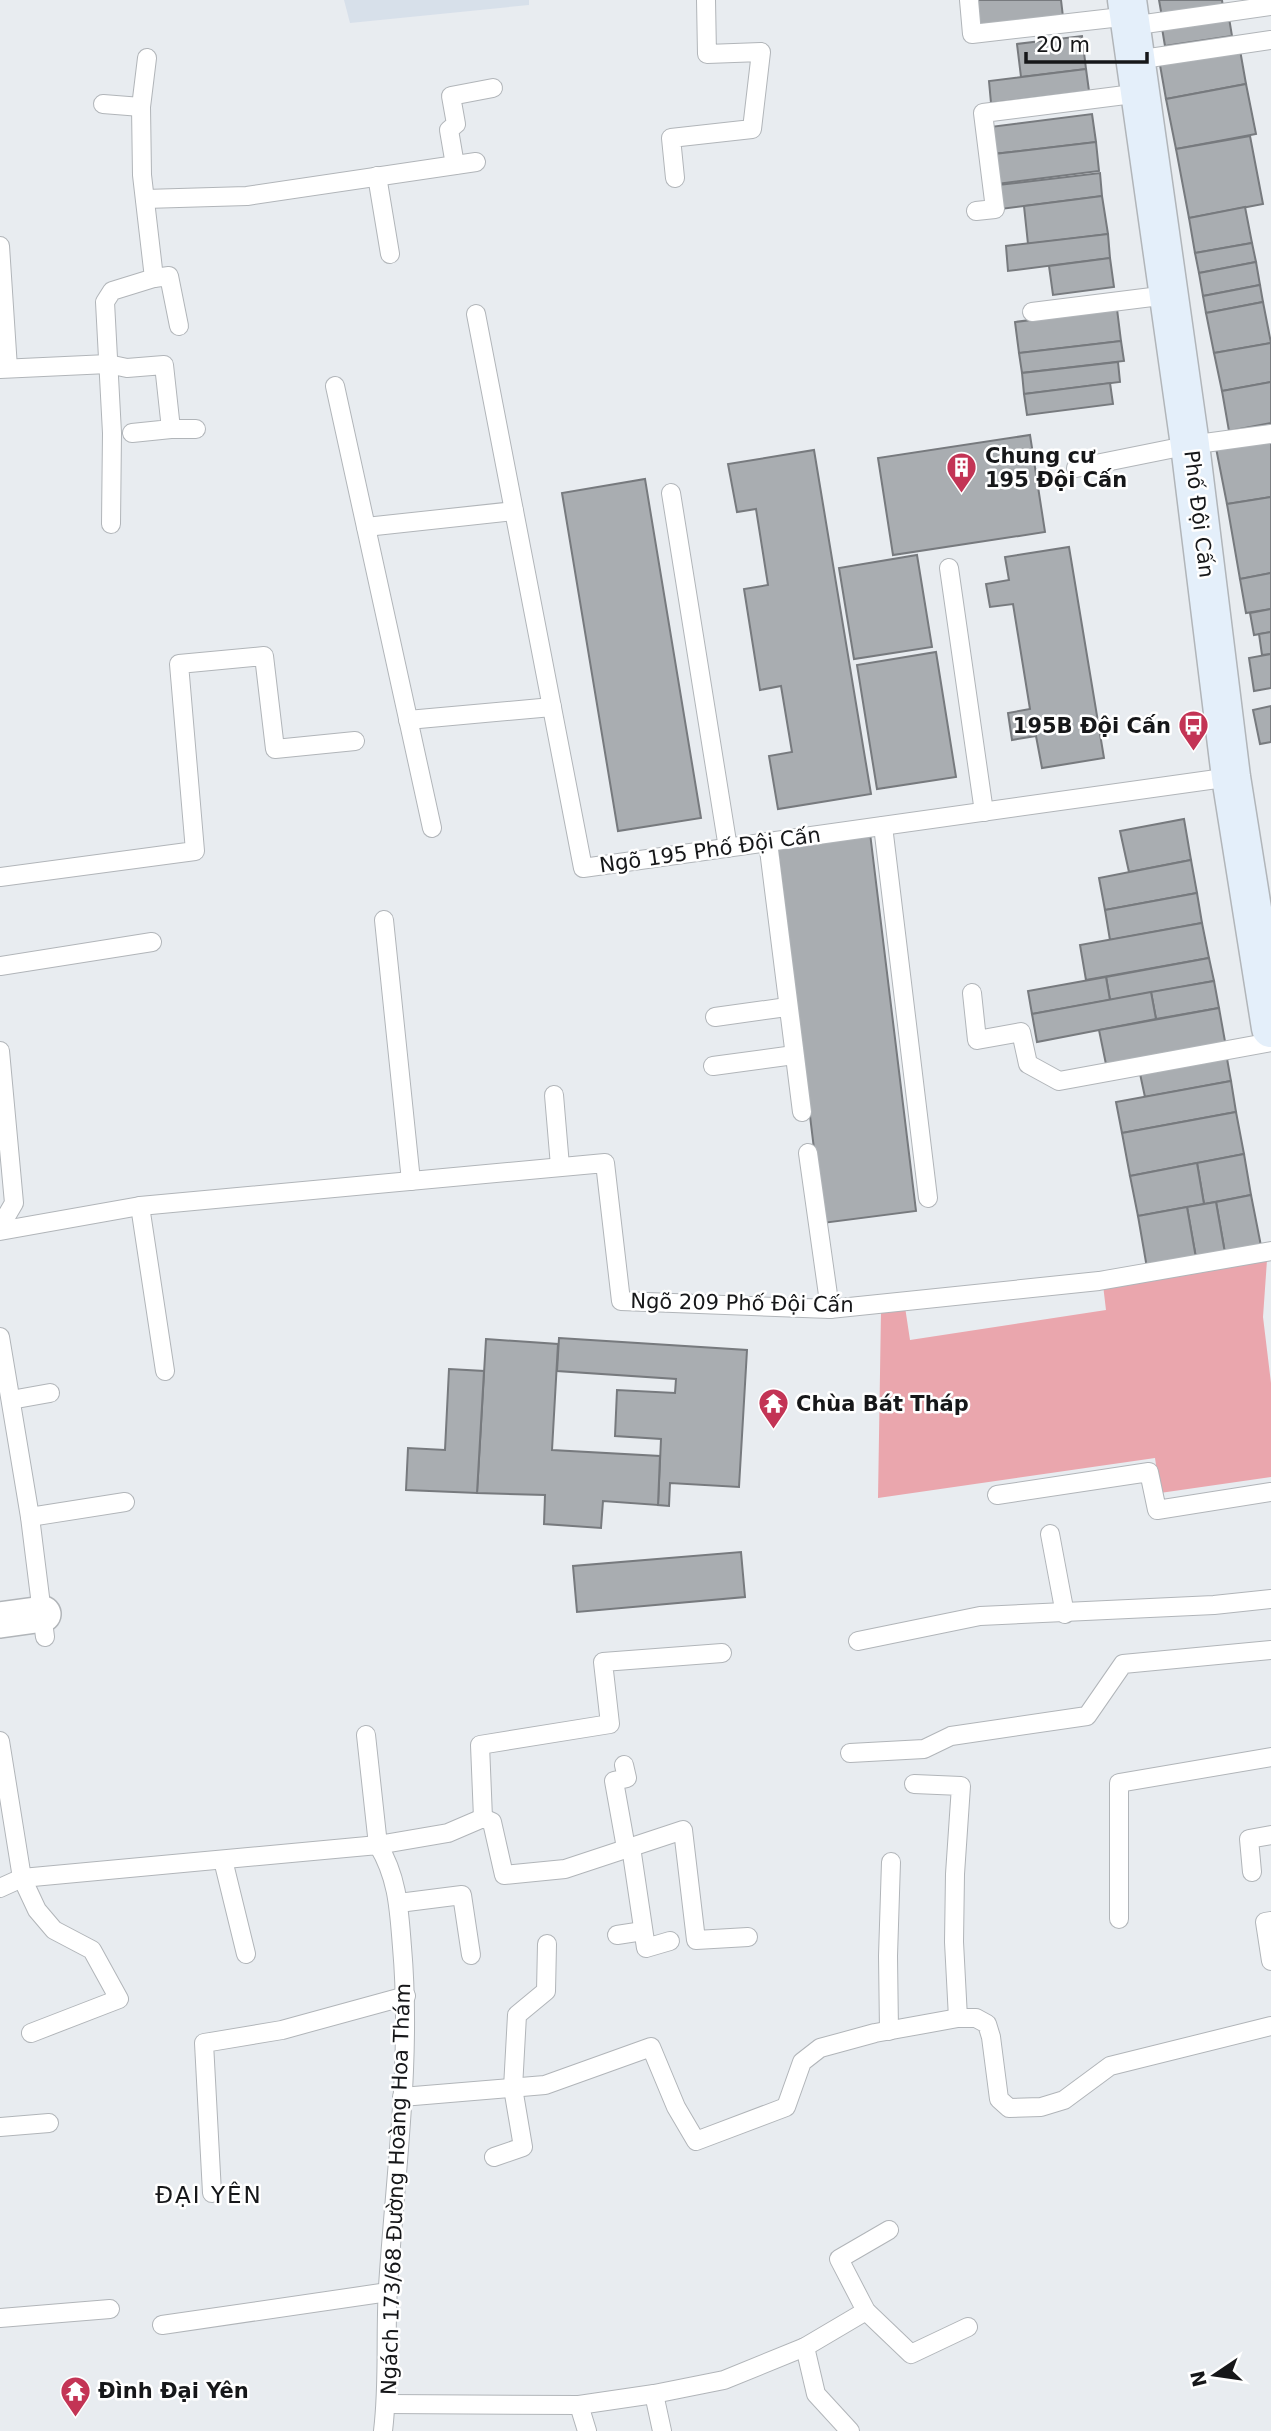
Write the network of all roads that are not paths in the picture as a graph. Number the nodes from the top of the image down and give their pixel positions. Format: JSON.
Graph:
{"nodes":[{"id":1,"x":706,"y":0,"type":"edge"},
{"id":2,"x":969,"y":0,"type":"edge"},
{"id":3,"x":1271,"y":6,"type":"edge"},
{"id":4,"x":1133,"y":39,"type":"edge"},
{"id":5,"x":1271,"y":40,"type":"edge"},
{"id":6,"x":147,"y":58,"type":"dead end"},
{"id":7,"x":493,"y":88,"type":"dead end"},
{"id":8,"x":103,"y":104,"type":"dead end"},
{"id":9,"x":141,"y":107,"type":"junction"},
{"id":10,"x":476,"y":162,"type":"dead end"},
{"id":11,"x":456,"y":165,"type":"junction"},
{"id":12,"x":377,"y":176,"type":"junction"},
{"id":13,"x":675,"y":178,"type":"dead end"},
{"id":14,"x":145,"y":200,"type":"junction"},
{"id":15,"x":976,"y":211,"type":"dead end"},
{"id":16,"x":0,"y":246,"type":"edge"},
{"id":17,"x":390,"y":254,"type":"dead end"},
{"id":18,"x":154,"y":278,"type":"junction"},
{"id":19,"x":1168,"y":295,"type":"junction"},
{"id":20,"x":1032,"y":312,"type":"dead end"},
{"id":21,"x":476,"y":314,"type":"dead end"},
{"id":22,"x":179,"y":326,"type":"dead end"},
{"id":23,"x":108,"y":363,"type":"junction"},
{"id":24,"x":4,"y":369,"type":"edge"},
{"id":25,"x":335,"y":386,"type":"dead end"},
{"id":26,"x":171,"y":429,"type":"junction"},
{"id":27,"x":196,"y":429,"type":"dead end"},
{"id":28,"x":132,"y":433,"type":"dead end"},
{"id":29,"x":1271,"y":434,"type":"edge"},
{"id":30,"x":1190,"y":445,"type":"junction"},
{"id":31,"x":1076,"y":468,"type":"dead end"},
{"id":32,"x":671,"y":493,"type":"dead end"},
{"id":33,"x":514,"y":511,"type":"junction"},
{"id":34,"x":111,"y":524,"type":"dead end"},
{"id":35,"x":366,"y":527,"type":"junction"},
{"id":36,"x":950,"y":568,"type":"dead end"},
{"id":37,"x":552,"y":707,"type":"junction"},
{"id":38,"x":408,"y":720,"type":"junction"},
{"id":39,"x":355,"y":741,"type":"dead end"},
{"id":40,"x":1231,"y":777,"type":"junction"},
{"id":41,"x":984,"y":811,"type":"junction"},
{"id":42,"x":883,"y":826,"type":"junction"},
{"id":43,"x":432,"y":828,"type":"dead end"},
{"id":44,"x":768,"y":842,"type":"junction"},
{"id":45,"x":728,"y":848,"type":"junction"},
{"id":46,"x":0,"y":877,"type":"edge"},
{"id":47,"x":384,"y":920,"type":"dead end"},
{"id":48,"x":152,"y":942,"type":"dead end"},
{"id":49,"x":1265,"y":952,"type":"edge"},
{"id":50,"x":0,"y":966,"type":"edge"},
{"id":51,"x":972,"y":993,"type":"dead end"},
{"id":52,"x":787,"y":1007,"type":"junction"},
{"id":53,"x":715,"y":1017,"type":"dead end"},
{"id":54,"x":1271,"y":1028,"type":"edge"},
{"id":55,"x":1271,"y":1042,"type":"edge"},
{"id":56,"x":0,"y":1051,"type":"edge"},
{"id":57,"x":794,"y":1055,"type":"junction"},
{"id":58,"x":713,"y":1066,"type":"dead end"},
{"id":59,"x":554,"y":1095,"type":"dead end"},
{"id":60,"x":802,"y":1112,"type":"dead end"},
{"id":61,"x":5,"y":1139,"type":"edge"},
{"id":62,"x":808,"y":1153,"type":"dead end"},
{"id":63,"x":560,"y":1166,"type":"junction"},
{"id":64,"x":411,"y":1181,"type":"junction"},
{"id":65,"x":928,"y":1198,"type":"dead end"},
{"id":66,"x":140,"y":1206,"type":"junction"},
{"id":67,"x":0,"y":1229,"type":"edge"},
{"id":68,"x":1271,"y":1251,"type":"edge"},
{"id":69,"x":830,"y":1309,"type":"junction"},
{"id":70,"x":0,"y":1337,"type":"edge"},
{"id":71,"x":165,"y":1371,"type":"dead end"},
{"id":72,"x":50,"y":1393,"type":"dead end"},
{"id":73,"x":11,"y":1400,"type":"junction"},
{"id":74,"x":1271,"y":1492,"type":"edge"},
{"id":75,"x":996,"y":1495,"type":"dead end"},
{"id":76,"x":125,"y":1502,"type":"dead end"},
{"id":77,"x":30,"y":1517,"type":"junction"},
{"id":78,"x":1050,"y":1534,"type":"dead end"},
{"id":79,"x":1271,"y":1599,"type":"edge"},
{"id":80,"x":1065,"y":1614,"type":"junction"},
{"id":81,"x":0,"y":1620,"type":"edge"},
{"id":82,"x":44,"y":1625,"type":"joint"},
{"id":83,"x":858,"y":1641,"type":"dead end"},
{"id":84,"x":1271,"y":1650,"type":"edge"},
{"id":85,"x":722,"y":1653,"type":"dead end"},
{"id":86,"x":366,"y":1735,"type":"dead end"},
{"id":87,"x":0,"y":1741,"type":"edge"},
{"id":88,"x":850,"y":1753,"type":"dead end"},
{"id":89,"x":1271,"y":1757,"type":"edge"},
{"id":90,"x":624,"y":1765,"type":"dead end"},
{"id":91,"x":914,"y":1784,"type":"dead end"},
{"id":92,"x":483,"y":1818,"type":"junction"},
{"id":93,"x":1271,"y":1835,"type":"edge"},
{"id":94,"x":378,"y":1845,"type":"junction"},
{"id":95,"x":628,"y":1848,"type":"junction"},
{"id":96,"x":223,"y":1860,"type":"junction"},
{"id":97,"x":891,"y":1862,"type":"dead end"},
{"id":98,"x":1252,"y":1872,"type":"dead end"},
{"id":99,"x":22,"y":1878,"type":"junction"},
{"id":100,"x":0,"y":1888,"type":"edge"},
{"id":101,"x":399,"y":1903,"type":"junction"},
{"id":102,"x":1119,"y":1919,"type":"dead end"},
{"id":103,"x":1271,"y":1921,"type":"edge"},
{"id":104,"x":643,"y":1931,"type":"junction"},
{"id":105,"x":617,"y":1936,"type":"dead end"},
{"id":106,"x":748,"y":1937,"type":"dead end"},
{"id":107,"x":670,"y":1941,"type":"dead end"},
{"id":108,"x":547,"y":1944,"type":"dead end"},
{"id":109,"x":246,"y":1954,"type":"dead end"},
{"id":110,"x":471,"y":1955,"type":"dead end"},
{"id":111,"x":1271,"y":1961,"type":"edge"},
{"id":112,"x":406,"y":1996,"type":"junction"},
{"id":113,"x":958,"y":2018,"type":"junction"},
{"id":114,"x":1271,"y":2026,"type":"edge"},
{"id":115,"x":889,"y":2031,"type":"junction"},
{"id":116,"x":31,"y":2033,"type":"dead end"},
{"id":117,"x":513,"y":2088,"type":"junction"},
{"id":118,"x":402,"y":2097,"type":"junction"},
{"id":119,"x":48,"y":2123,"type":"dead end"},
{"id":120,"x":0,"y":2127,"type":"edge"},
{"id":121,"x":494,"y":2157,"type":"dead end"},
{"id":122,"x":212,"y":2193,"type":"dead end"},
{"id":123,"x":889,"y":2230,"type":"dead end"},
{"id":124,"x":388,"y":2292,"type":"junction"},
{"id":125,"x":110,"y":2309,"type":"dead end"},
{"id":126,"x":866,"y":2311,"type":"junction"},
{"id":127,"x":0,"y":2318,"type":"edge"},
{"id":128,"x":162,"y":2325,"type":"dead end"},
{"id":129,"x":968,"y":2327,"type":"dead end"},
{"id":130,"x":805,"y":2347,"type":"junction"},
{"id":131,"x":654,"y":2394,"type":"junction"},
{"id":132,"x":387,"y":2404,"type":"junction"},
{"id":133,"x":579,"y":2404,"type":"junction"},
{"id":134,"x":383,"y":2431,"type":"edge"},
{"id":135,"x":587,"y":2431,"type":"edge"},
{"id":136,"x":662,"y":2431,"type":"edge"},
{"id":137,"x":850,"y":2431,"type":"edge"}],
"edges":[{"from":1,"to":13,"type":"lane"},
{"from":2,"to":4,"type":"lane"},
{"from":3,"to":4,"type":"lane"},
{"from":4,"to":5,"type":"lane"},
{"from":4,"to":15,"type":"lane"},
{"from":4,"to":19,"type":"street","name":"Phố Đội Cấn"},
{"from":6,"to":9,"type":"lane"},
{"from":7,"to":11,"type":"lane"},
{"from":8,"to":9,"type":"lane"},
{"from":9,"to":14,"type":"lane"},
{"from":10,"to":11,"type":"lane"},
{"from":11,"to":12,"type":"lane"},
{"from":12,"to":14,"type":"lane"},
{"from":12,"to":17,"type":"lane"},
{"from":14,"to":18,"type":"lane"},
{"from":16,"to":24,"type":"lane"},
{"from":18,"to":22,"type":"lane"},
{"from":18,"to":23,"type":"lane"},
{"from":19,"to":20,"type":"lane"},
{"from":19,"to":30,"type":"street","name":"Phố Đội Cấn"},
{"from":21,"to":33,"type":"lane","name":"Ngõ 195 Phố Đội Cấn"},
{"from":23,"to":24,"type":"lane"},
{"from":23,"to":26,"type":"lane"},
{"from":23,"to":34,"type":"lane"},
{"from":25,"to":35,"type":"lane"},
{"from":26,"to":27,"type":"lane"},
{"from":26,"to":28,"type":"lane"},
{"from":29,"to":30,"type":"lane"},
{"from":30,"to":31,"type":"lane"},
{"from":30,"to":40,"type":"street","name":"Phố Đội Cấn"},
{"from":32,"to":45,"type":"lane"},
{"from":33,"to":35,"type":"lane"},
{"from":33,"to":37,"type":"lane","name":"Ngõ 195 Phố Đội Cấn"},
{"from":35,"to":38,"type":"lane"},
{"from":36,"to":41,"type":"lane"},
{"from":37,"to":38,"type":"lane"},
{"from":37,"to":45,"type":"lane","name":"Ngõ 195 Phố Đội Cấn"},
{"from":38,"to":43,"type":"lane"},
{"from":39,"to":46,"type":"lane"},
{"from":40,"to":41,"type":"lane","name":"Ngõ 195 Phố Đội Cấn"},
{"from":40,"to":49,"type":"street","name":"Phố Đội Cấn"},
{"from":41,"to":42,"type":"lane","name":"Ngõ 195 Phố Đội Cấn"},
{"from":42,"to":44,"type":"lane","name":"Ngõ 195 Phố Đội Cấn"},
{"from":42,"to":65,"type":"lane"},
{"from":44,"to":45,"type":"lane","name":"Ngõ 195 Phố Đội Cấn"},
{"from":44,"to":52,"type":"lane"},
{"from":47,"to":64,"type":"lane"},
{"from":48,"to":50,"type":"lane"},
{"from":49,"to":54,"type":"street","name":"Phố Đội Cấn"},
{"from":51,"to":55,"type":"lane"},
{"from":52,"to":53,"type":"lane"},
{"from":52,"to":57,"type":"lane"},
{"from":56,"to":61,"type":"lane"},
{"from":57,"to":58,"type":"lane"},
{"from":57,"to":60,"type":"lane"},
{"from":59,"to":63,"type":"lane"},
{"from":61,"to":67,"type":"lane"},
{"from":62,"to":69,"type":"lane"},
{"from":63,"to":64,"type":"lane","name":"Ngõ 209 Phố Đội Cấn"},
{"from":63,"to":69,"type":"lane","name":"Ngõ 209 Phố Đội Cấn"},
{"from":64,"to":66,"type":"lane","name":"Ngõ 209 Phố Đội Cấn"},
{"from":66,"to":67,"type":"lane","name":"Ngõ 209 Phố Đội Cấn"},
{"from":66,"to":71,"type":"lane"},
{"from":68,"to":69,"type":"lane","name":"Ngõ 209 Phố Đội Cấn"},
{"from":70,"to":73,"type":"lane"},
{"from":72,"to":73,"type":"lane"},
{"from":73,"to":77,"type":"lane"},
{"from":74,"to":75,"type":"lane"},
{"from":76,"to":77,"type":"lane"},
{"from":77,"to":82,"type":"lane"},
{"from":78,"to":80,"type":"lane"},
{"from":79,"to":80,"type":"lane"},
{"from":80,"to":83,"type":"lane"},
{"from":81,"to":82,"type":"street"},
{"from":84,"to":88,"type":"lane"},
{"from":85,"to":92,"type":"lane"},
{"from":86,"to":94,"type":"lane","name":"Ngách 173/68 Đường Hoàng Hoa Thám"},
{"from":87,"to":99,"type":"lane"},
{"from":89,"to":102,"type":"lane"},
{"from":90,"to":95,"type":"lane"},
{"from":91,"to":113,"type":"lane"},
{"from":92,"to":94,"type":"lane"},
{"from":92,"to":95,"type":"lane"},
{"from":93,"to":98,"type":"lane"},
{"from":94,"to":96,"type":"lane"},
{"from":94,"to":101,"type":"lane","name":"Ngách 173/68 Đường Hoàng Hoa Thám"},
{"from":95,"to":104,"type":"lane"},
{"from":95,"to":106,"type":"lane"},
{"from":96,"to":99,"type":"lane"},
{"from":96,"to":109,"type":"lane"},
{"from":97,"to":115,"type":"lane"},
{"from":99,"to":100,"type":"lane"},
{"from":99,"to":116,"type":"lane"},
{"from":101,"to":110,"type":"lane"},
{"from":101,"to":112,"type":"lane","name":"Ngách 173/68 Đường Hoàng Hoa Thám"},
{"from":103,"to":111,"type":"lane"},
{"from":104,"to":105,"type":"lane"},
{"from":104,"to":107,"type":"lane"},
{"from":108,"to":117,"type":"lane"},
{"from":112,"to":118,"type":"lane","name":"Ngách 173/68 Đường Hoàng Hoa Thám"},
{"from":112,"to":122,"type":"lane"},
{"from":113,"to":114,"type":"lane"},
{"from":113,"to":115,"type":"lane"},
{"from":115,"to":117,"type":"lane"},
{"from":117,"to":118,"type":"lane"},
{"from":117,"to":121,"type":"lane"},
{"from":118,"to":124,"type":"lane","name":"Ngách 173/68 Đường Hoàng Hoa Thám"},
{"from":119,"to":120,"type":"lane"},
{"from":123,"to":126,"type":"lane"},
{"from":124,"to":128,"type":"lane"},
{"from":124,"to":132,"type":"lane","name":"Ngách 173/68 Đường Hoàng Hoa Thám"},
{"from":125,"to":127,"type":"lane"},
{"from":126,"to":129,"type":"lane"},
{"from":126,"to":130,"type":"lane"},
{"from":130,"to":131,"type":"lane"},
{"from":130,"to":137,"type":"lane"},
{"from":131,"to":133,"type":"lane"},
{"from":131,"to":136,"type":"lane"},
{"from":132,"to":133,"type":"lane"},
{"from":132,"to":134,"type":"lane","name":"Ngách 173/68 Đường Hoàng Hoa Thám"},
{"from":133,"to":135,"type":"lane"}]}
